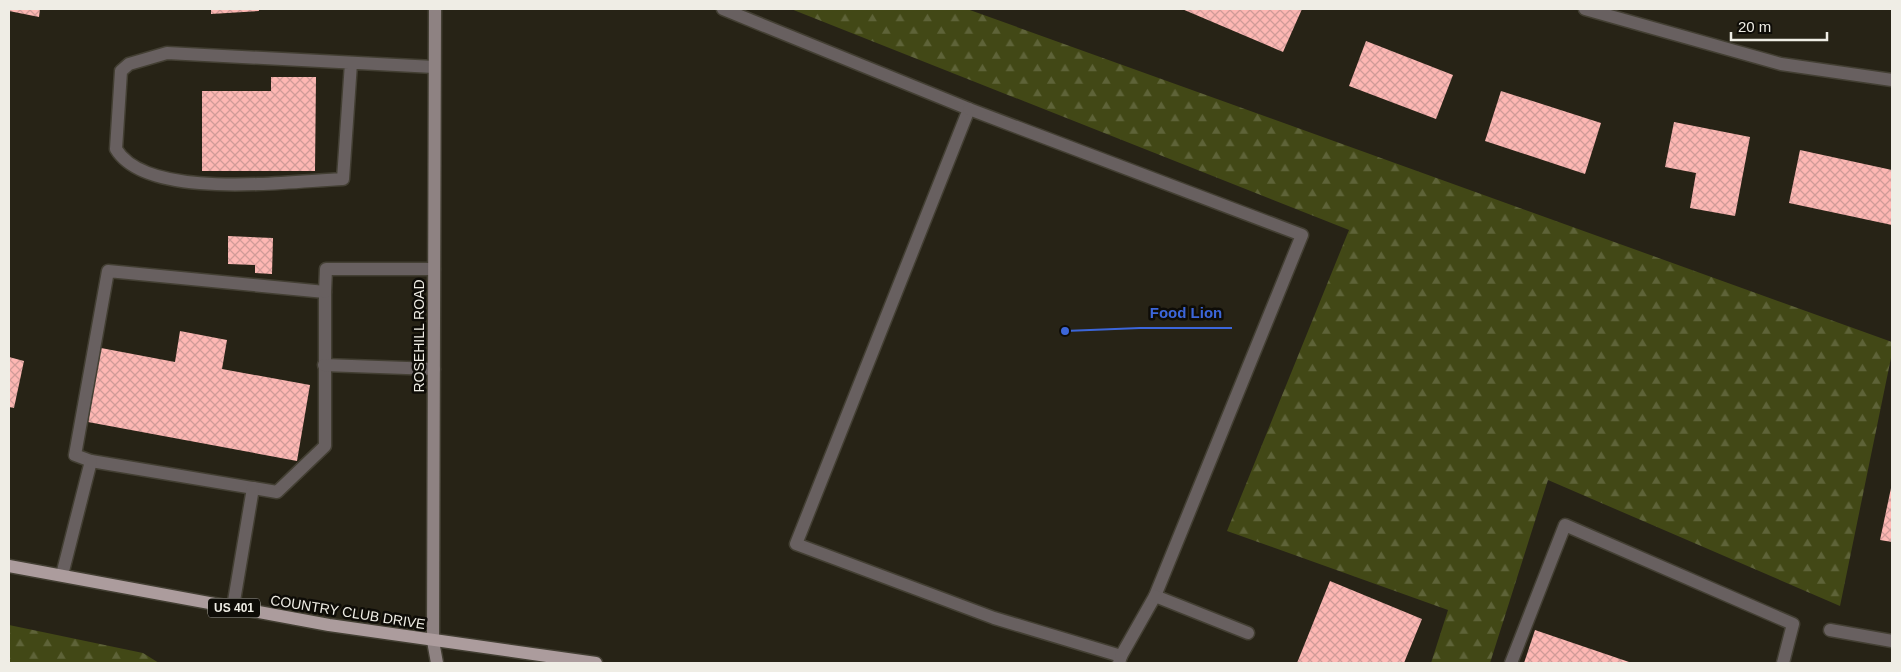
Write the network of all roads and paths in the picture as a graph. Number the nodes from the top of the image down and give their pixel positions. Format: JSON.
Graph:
{"nodes":[{"id":1,"x":435,"y":9,"type":"edge"},
{"id":2,"x":723,"y":9,"type":"edge"},
{"id":3,"x":1585,"y":9,"type":"edge"},
{"id":4,"x":351,"y":63,"type":"junction"},
{"id":5,"x":434,"y":67,"type":"junction"},
{"id":6,"x":1892,"y":80,"type":"edge"},
{"id":7,"x":970,"y":109,"type":"junction"},
{"id":8,"x":434,"y":268,"type":"junction"},
{"id":9,"x":325,"y":292,"type":"junction"},
{"id":10,"x":324,"y":365,"type":"junction"},
{"id":11,"x":434,"y":369,"type":"junction"},
{"id":12,"x":91,"y":461,"type":"junction"},
{"id":13,"x":253,"y":488,"type":"junction"},
{"id":14,"x":9,"y":566,"type":"edge"},
{"id":15,"x":62,"y":575,"type":"junction"},
{"id":16,"x":1155,"y":596,"type":"junction"},
{"id":17,"x":233,"y":608,"type":"junction"},
{"id":18,"x":1830,"y":630,"type":"dead end"},
{"id":19,"x":1248,"y":633,"type":"dead end"},
{"id":20,"x":433,"y":641,"type":"junction"},
{"id":21,"x":1892,"y":641,"type":"edge"},
{"id":22,"x":1120,"y":660,"type":"edge"},
{"id":23,"x":437,"y":663,"type":"edge"},
{"id":24,"x":596,"y":663,"type":"edge"},
{"id":25,"x":1511,"y":663,"type":"edge"},
{"id":26,"x":1783,"y":663,"type":"edge"}],
"edges":[{"from":1,"to":5,"type":"main road","name":"ROSEHILL ROAD"},
{"from":2,"to":7,"type":"street"},
{"from":3,"to":6,"type":"street"},
{"from":4,"to":4,"type":"street"},
{"from":4,"to":5,"type":"street"},
{"from":5,"to":8,"type":"main road","name":"ROSEHILL ROAD"},
{"from":7,"to":16,"type":"street"},
{"from":7,"to":22,"type":"street"},
{"from":8,"to":9,"type":"street"},
{"from":8,"to":11,"type":"main road","name":"ROSEHILL ROAD"},
{"from":9,"to":10,"type":"street"},
{"from":9,"to":12,"type":"street"},
{"from":10,"to":11,"type":"street"},
{"from":10,"to":13,"type":"street"},
{"from":11,"to":20,"type":"main road","name":"ROSEHILL ROAD"},
{"from":12,"to":13,"type":"street"},
{"from":12,"to":15,"type":"street"},
{"from":13,"to":17,"type":"street"},
{"from":14,"to":15,"type":"main road","name":"COUNTRY CLUB DRIVE","number":"US 401"},
{"from":15,"to":17,"type":"main road","name":"COUNTRY CLUB DRIVE","number":"US 401"},
{"from":16,"to":19,"type":"street"},
{"from":16,"to":22,"type":"street"},
{"from":17,"to":20,"type":"main road","name":"COUNTRY CLUB DRIVE","number":"US 401"},
{"from":18,"to":21,"type":"street"},
{"from":20,"to":23,"type":"main road","name":"ROSEHILL ROAD"},
{"from":20,"to":24,"type":"main road","name":"COUNTRY CLUB DRIVE","number":"US 401"},
{"from":25,"to":26,"type":"street"}]}
